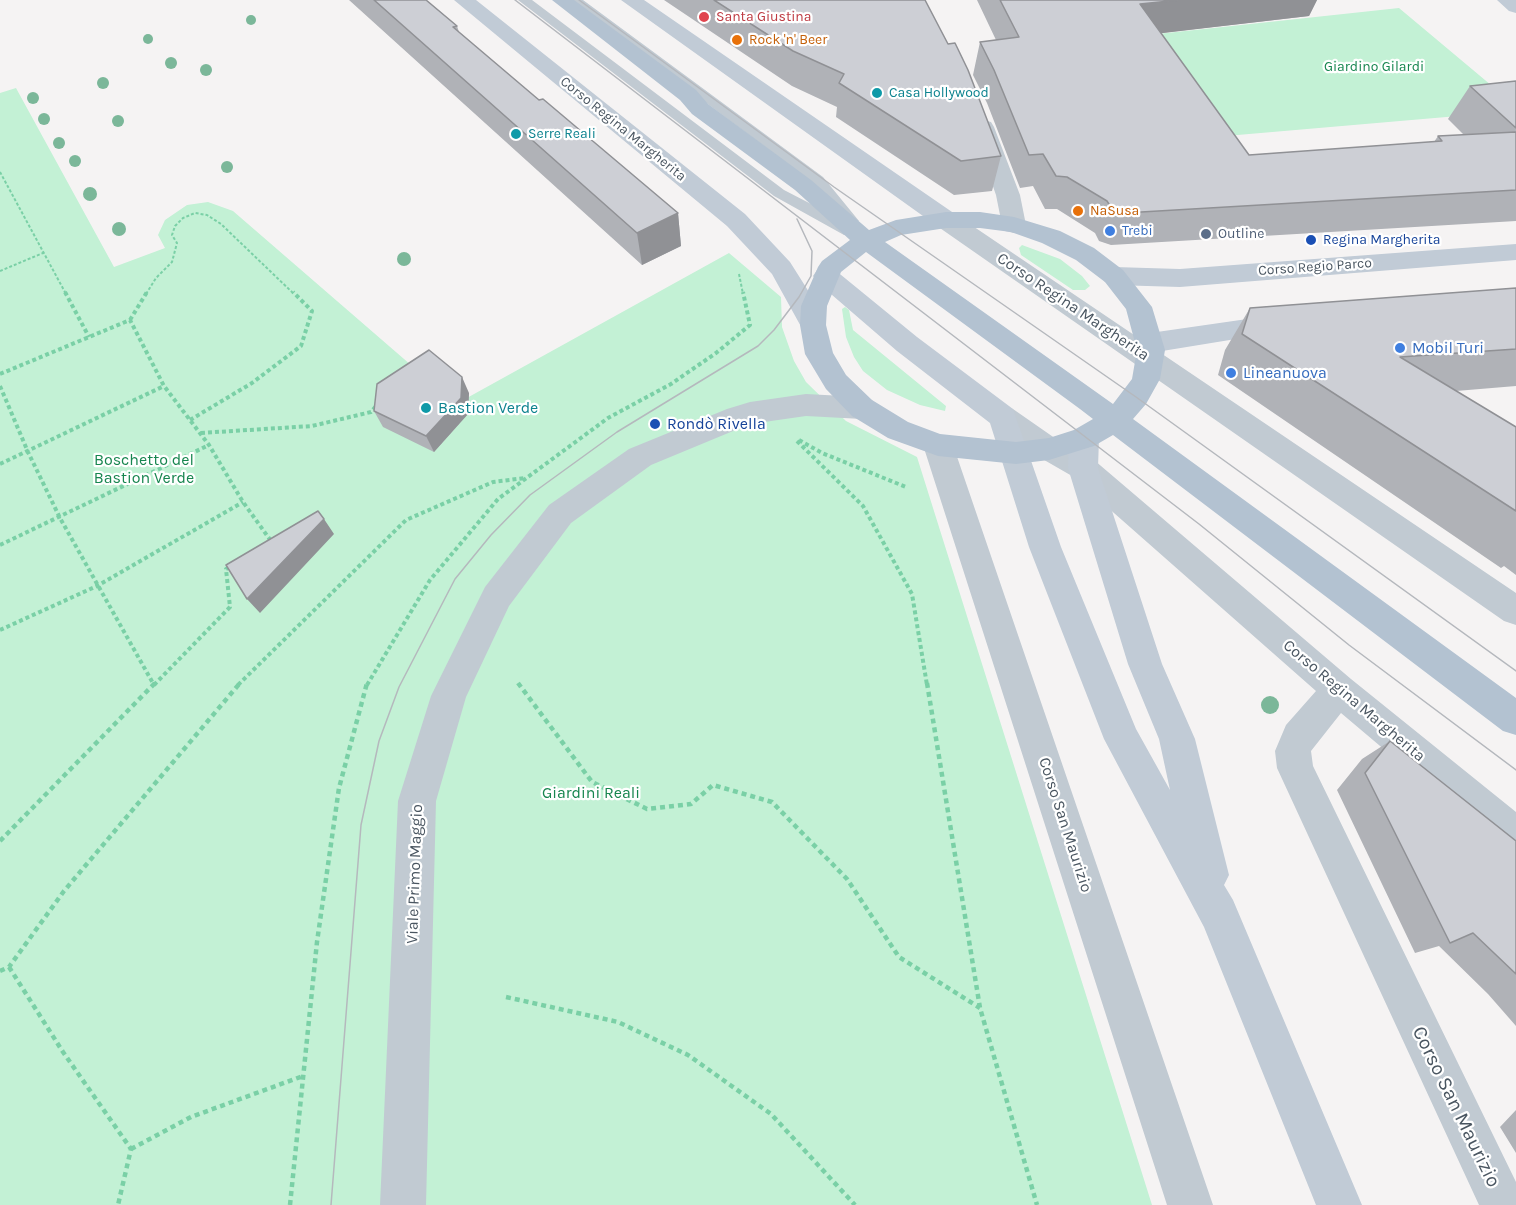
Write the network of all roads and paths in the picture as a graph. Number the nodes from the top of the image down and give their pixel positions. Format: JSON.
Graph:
{"nodes":[{"id":1,"x":464,"y":0,"type":"edge"},
{"id":2,"x":524,"y":0,"type":"edge"},
{"id":3,"x":545,"y":0,"type":"edge"},
{"id":4,"x":562,"y":0,"type":"edge"},
{"id":5,"x":575,"y":0,"type":"edge"},
{"id":6,"x":631,"y":0,"type":"edge"},
{"id":7,"x":1507,"y":0,"type":"edge"},
{"id":8,"x":1516,"y":7,"type":"edge"},
{"id":9,"x":617,"y":47,"type":"junction"},
{"id":10,"x":974,"y":104,"type":"edge"},
{"id":11,"x":1,"y":175,"type":"edge"},
{"id":12,"x":946,"y":220,"type":"junction"},
{"id":13,"x":1014,"y":225,"type":"junction"},
{"id":14,"x":866,"y":240,"type":"junction"},
{"id":15,"x":1516,"y":252,"type":"edge"},
{"id":16,"x":43,"y":253,"type":"junction"},
{"id":17,"x":738,"y":267,"type":"dead end"},
{"id":18,"x":0,"y":271,"type":"edge"},
{"id":19,"x":826,"y":276,"type":"junction"},
{"id":20,"x":1113,"y":276,"type":"junction"},
{"id":21,"x":130,"y":320,"type":"junction"},
{"id":22,"x":1310,"y":321,"type":"edge"},
{"id":23,"x":750,"y":325,"type":"dead end"},
{"id":24,"x":813,"y":325,"type":"junction"},
{"id":25,"x":89,"y":337,"type":"junction"},
{"id":26,"x":1150,"y":351,"type":"junction"},
{"id":27,"x":0,"y":374,"type":"edge"},
{"id":28,"x":0,"y":386,"type":"edge"},
{"id":29,"x":164,"y":386,"type":"junction"},
{"id":30,"x":384,"y":398,"type":"edge"},
{"id":31,"x":862,"y":408,"type":"junction"},
{"id":32,"x":1004,"y":417,"type":"junction"},
{"id":33,"x":190,"y":420,"type":"junction"},
{"id":34,"x":1115,"y":420,"type":"junction"},
{"id":35,"x":200,"y":433,"type":"junction"},
{"id":36,"x":209,"y":445,"type":"junction"},
{"id":37,"x":938,"y":445,"type":"junction"},
{"id":38,"x":1049,"y":449,"type":"junction"},
{"id":39,"x":28,"y":452,"type":"junction"},
{"id":40,"x":1016,"y":453,"type":"junction"},
{"id":41,"x":1084,"y":453,"type":"junction"},
{"id":42,"x":0,"y":464,"type":"edge"},
{"id":43,"x":526,"y":478,"type":"dead end"},
{"id":44,"x":906,"y":487,"type":"dead end"},
{"id":45,"x":243,"y":502,"type":"junction"},
{"id":46,"x":60,"y":518,"type":"junction"},
{"id":47,"x":273,"y":544,"type":"edge"},
{"id":48,"x":0,"y":545,"type":"edge"},
{"id":49,"x":235,"y":564,"type":"edge"},
{"id":50,"x":97,"y":586,"type":"junction"},
{"id":51,"x":1516,"y":611,"type":"edge"},
{"id":52,"x":0,"y":630,"type":"edge"},
{"id":53,"x":518,"y":683,"type":"dead end"},
{"id":54,"x":154,"y":686,"type":"junction"},
{"id":55,"x":1339,"y":690,"type":"junction"},
{"id":56,"x":1516,"y":719,"type":"edge"},
{"id":57,"x":1516,"y":836,"type":"edge"},
{"id":58,"x":0,"y":841,"type":"edge"},
{"id":59,"x":1219,"y":914,"type":"junction"},
{"id":60,"x":9,"y":967,"type":"junction"},
{"id":61,"x":0,"y":971,"type":"edge"},
{"id":62,"x":506,"y":997,"type":"dead end"},
{"id":63,"x":981,"y":1008,"type":"junction"},
{"id":64,"x":303,"y":1076,"type":"dead end"},
{"id":65,"x":131,"y":1149,"type":"junction"},
{"id":66,"x":118,"y":1205,"type":"edge"},
{"id":67,"x":402,"y":1205,"type":"edge"},
{"id":68,"x":855,"y":1205,"type":"edge"},
{"id":69,"x":1037,"y":1205,"type":"edge"},
{"id":70,"x":1190,"y":1205,"type":"edge"},
{"id":71,"x":1339,"y":1205,"type":"edge"},
{"id":72,"x":1503,"y":1205,"type":"edge"}],
"edges":[{"from":1,"to":24,"type":"main road","name":"Corso Regina Margherita"},
{"from":2,"to":14,"type":"lane"},
{"from":3,"to":9,"type":"main road"},
{"from":4,"to":9,"type":"main road"},
{"from":5,"to":14,"type":"lane"},
{"from":6,"to":12,"type":"main road","name":"Corso Regina Margherita"},
{"from":7,"to":8,"type":"main road"},
{"from":9,"to":14,"type":"main road"},
{"from":10,"to":13,"type":"street"},
{"from":11,"to":16,"type":"path"},
{"from":12,"to":13,"type":"main road"},
{"from":12,"to":14,"type":"main road"},
{"from":12,"to":26,"type":"street","name":"Corso Regina Margherita"},
{"from":13,"to":20,"type":"main road"},
{"from":14,"to":19,"type":"main road"},
{"from":14,"to":34,"type":"main road"},
{"from":15,"to":20,"type":"main road","name":"Corso Regio Parco"},
{"from":16,"to":18,"type":"path"},
{"from":16,"to":25,"type":"path"},
{"from":17,"to":23,"type":"path"},
{"from":19,"to":24,"type":"main road"},
{"from":19,"to":32,"type":"main road","name":"Corso Regina Margherita"},
{"from":20,"to":26,"type":"main road"},
{"from":21,"to":25,"type":"path"},
{"from":21,"to":29,"type":"path"},
{"from":21,"to":33,"type":"path"},
{"from":22,"to":26,"type":"main road"},
{"from":24,"to":31,"type":"main road"},
{"from":25,"to":27,"type":"path"},
{"from":26,"to":34,"type":"main road"},
{"from":26,"to":51,"type":"street","name":"Corso Regina Margherita"},
{"from":28,"to":39,"type":"path"},
{"from":29,"to":33,"type":"path"},
{"from":29,"to":39,"type":"path"},
{"from":30,"to":35,"type":"path"},
{"from":31,"to":37,"type":"main road"},
{"from":31,"to":67,"type":"street","name":"Viale Primo Maggio"},
{"from":32,"to":38,"type":"street","name":"Corso Regina Margherita"},
{"from":32,"to":40,"type":"main road"},
{"from":33,"to":35,"type":"path"},
{"from":34,"to":41,"type":"main road"},
{"from":34,"to":56,"type":"main road"},
{"from":35,"to":36,"type":"path"},
{"from":36,"to":45,"type":"path"},
{"from":36,"to":46,"type":"path"},
{"from":37,"to":40,"type":"main road"},
{"from":37,"to":70,"type":"street","name":"Corso San Maurizio"},
{"from":38,"to":40,"type":"main road"},
{"from":38,"to":41,"type":"street","name":"Corso Regina Margherita"},
{"from":39,"to":42,"type":"path"},
{"from":39,"to":46,"type":"path"},
{"from":40,"to":59,"type":"main road"},
{"from":41,"to":55,"type":"street","name":"Corso Regina Margherita"},
{"from":41,"to":59,"type":"main road"},
{"from":43,"to":60,"type":"path"},
{"from":44,"to":63,"type":"path"},
{"from":45,"to":47,"type":"path"},
{"from":45,"to":50,"type":"path"},
{"from":46,"to":48,"type":"path"},
{"from":46,"to":50,"type":"path"},
{"from":49,"to":54,"type":"path"},
{"from":50,"to":52,"type":"path"},
{"from":50,"to":54,"type":"path"},
{"from":53,"to":63,"type":"path"},
{"from":54,"to":58,"type":"path"},
{"from":55,"to":57,"type":"street","name":"Corso Regina Margherita"},
{"from":55,"to":72,"type":"street","name":"Corso San Maurizio"},
{"from":59,"to":71,"type":"main road"},
{"from":60,"to":61,"type":"path"},
{"from":60,"to":65,"type":"path"},
{"from":62,"to":68,"type":"path"},
{"from":63,"to":69,"type":"path"},
{"from":64,"to":65,"type":"path"},
{"from":65,"to":66,"type":"path"}]}
